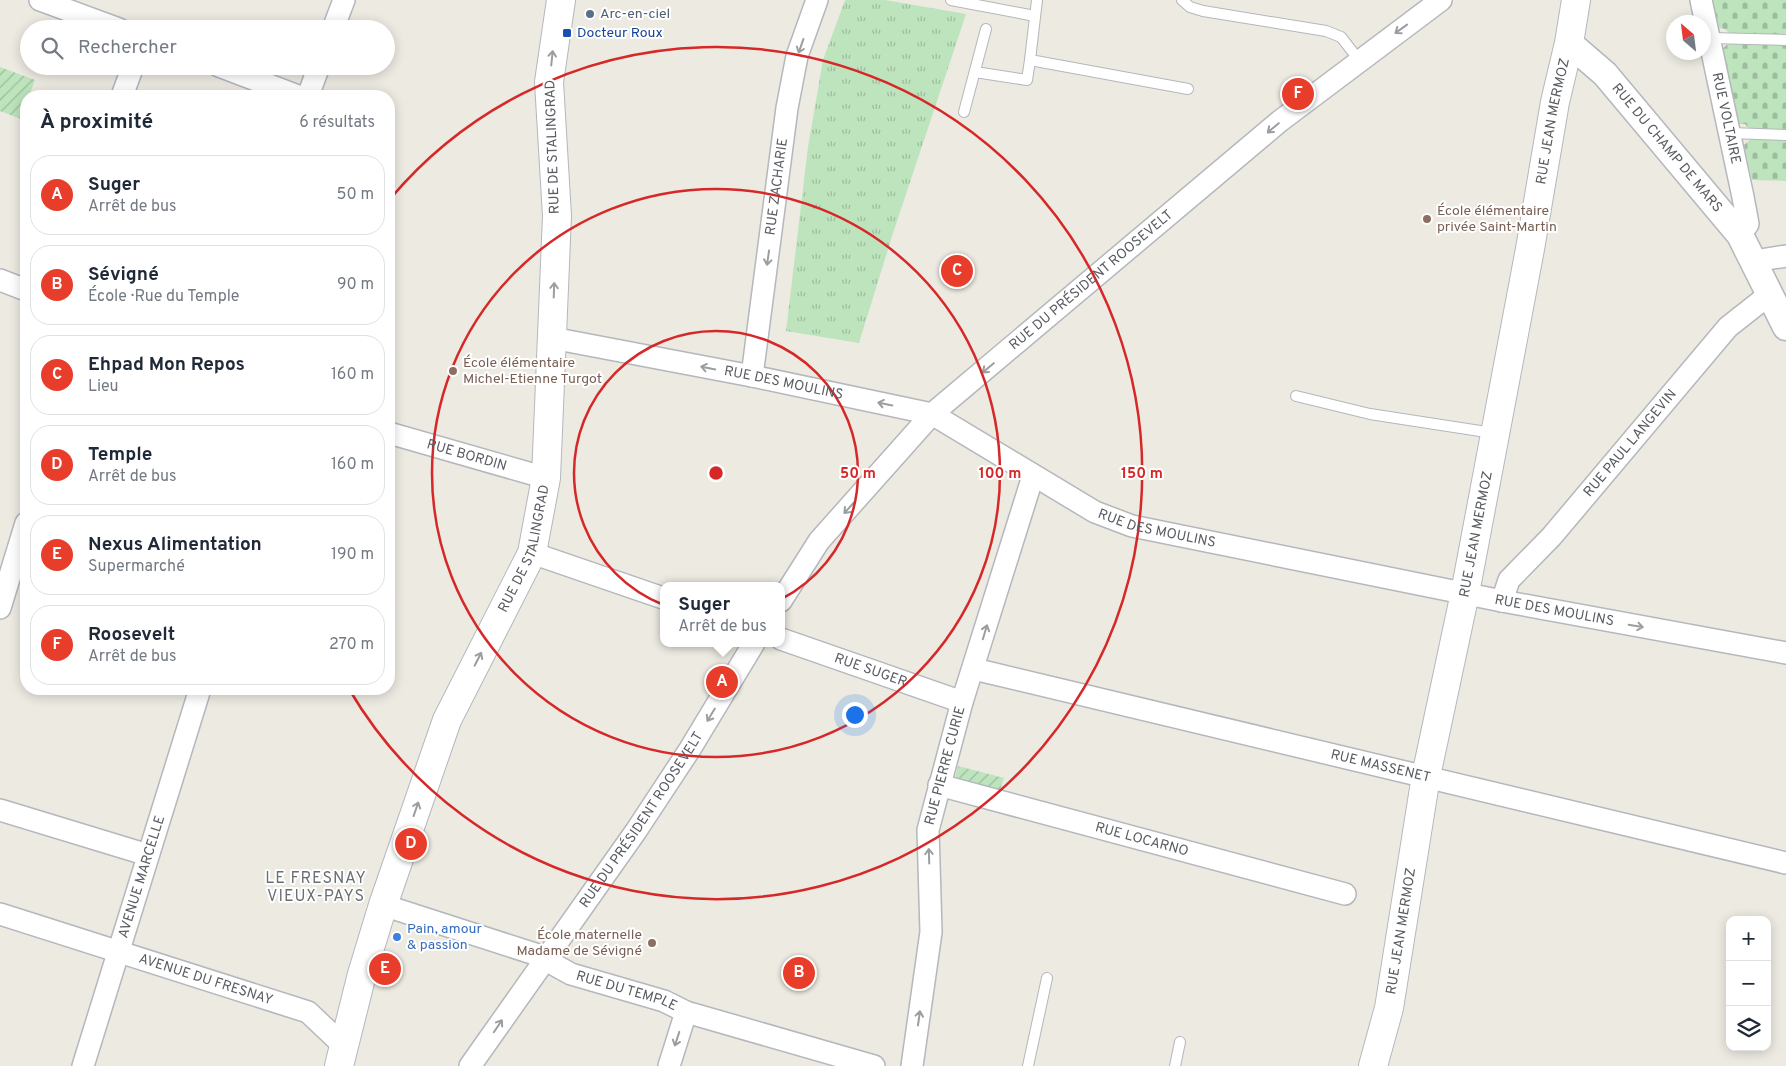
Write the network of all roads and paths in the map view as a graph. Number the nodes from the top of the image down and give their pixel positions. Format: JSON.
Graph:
{"nodes":[{"id":1,"x":40,"y":0,"type":"edge"},
{"id":2,"x":344,"y":0,"type":"edge"},
{"id":3,"x":561,"y":0,"type":"edge"},
{"id":4,"x":817,"y":0,"type":"edge"},
{"id":5,"x":951,"y":0,"type":"edge"},
{"id":6,"x":1037,"y":0,"type":"edge"},
{"id":7,"x":1182,"y":0,"type":"edge"},
{"id":8,"x":1576,"y":0,"type":"edge"},
{"id":9,"x":1701,"y":0,"type":"edge"},
{"id":10,"x":1438,"y":1,"type":"edge"},
{"id":11,"x":1704,"y":15,"type":"edge"},
{"id":12,"x":1035,"y":16,"type":"junction"},
{"id":13,"x":94,"y":20,"type":"edge"},
{"id":14,"x":336,"y":20,"type":"edge"},
{"id":15,"x":986,"y":29,"type":"dead end"},
{"id":16,"x":1711,"y":38,"type":"edge"},
{"id":17,"x":1786,"y":40,"type":"edge"},
{"id":18,"x":1569,"y":43,"type":"junction"},
{"id":19,"x":1711,"y":47,"type":"edge"},
{"id":20,"x":1030,"y":60,"type":"junction"},
{"id":21,"x":1359,"y":60,"type":"junction"},
{"id":22,"x":975,"y":72,"type":"junction"},
{"id":23,"x":130,"y":75,"type":"edge"},
{"id":24,"x":243,"y":75,"type":"edge"},
{"id":25,"x":316,"y":75,"type":"edge"},
{"id":26,"x":1188,"y":89,"type":"dead end"},
{"id":27,"x":124,"y":90,"type":"edge"},
{"id":28,"x":282,"y":90,"type":"edge"},
{"id":29,"x":310,"y":90,"type":"edge"},
{"id":30,"x":964,"y":112,"type":"dead end"},
{"id":31,"x":1730,"y":133,"type":"junction"},
{"id":32,"x":1786,"y":135,"type":"edge"},
{"id":33,"x":1740,"y":235,"type":"junction"},
{"id":34,"x":1786,"y":256,"type":"edge"},
{"id":35,"x":1754,"y":261,"type":"junction"},
{"id":36,"x":0,"y":280,"type":"edge"},
{"id":37,"x":20,"y":288,"type":"edge"},
{"id":38,"x":1770,"y":294,"type":"junction"},
{"id":39,"x":1786,"y":327,"type":"edge"},
{"id":40,"x":552,"y":338,"type":"junction"},
{"id":41,"x":752,"y":376,"type":"junction"},
{"id":42,"x":1296,"y":396,"type":"dead end"},
{"id":43,"x":932,"y":414,"type":"junction"},
{"id":44,"x":1495,"y":433,"type":"junction"},
{"id":45,"x":395,"y":435,"type":"edge"},
{"id":46,"x":1033,"y":476,"type":"junction"},
{"id":47,"x":546,"y":478,"type":"junction"},
{"id":48,"x":20,"y":543,"type":"edge"},
{"id":49,"x":532,"y":552,"type":"junction"},
{"id":50,"x":1465,"y":593,"type":"junction"},
{"id":51,"x":785,"y":595,"type":"edge"},
{"id":52,"x":660,"y":597,"type":"edge"},
{"id":53,"x":1502,"y":601,"type":"junction"},
{"id":54,"x":0,"y":608,"type":"edge"},
{"id":55,"x":785,"y":640,"type":"edge"},
{"id":56,"x":752,"y":647,"type":"edge"},
{"id":57,"x":1786,"y":653,"type":"edge"},
{"id":58,"x":974,"y":669,"type":"junction"},
{"id":59,"x":198,"y":695,"type":"edge"},
{"id":60,"x":962,"y":702,"type":"junction"},
{"id":61,"x":1426,"y":776,"type":"junction"},
{"id":62,"x":939,"y":785,"type":"junction"},
{"id":63,"x":0,"y":810,"type":"edge"},
{"id":64,"x":148,"y":855,"type":"junction"},
{"id":65,"x":1786,"y":863,"type":"edge"},
{"id":66,"x":1345,"y":894,"type":"dead end"},
{"id":67,"x":383,"y":904,"type":"junction"},
{"id":68,"x":0,"y":914,"type":"edge"},
{"id":69,"x":119,"y":951,"type":"junction"},
{"id":70,"x":547,"y":958,"type":"junction"},
{"id":71,"x":1047,"y":978,"type":"dead end"},
{"id":72,"x":686,"y":1012,"type":"junction"},
{"id":73,"x":1180,"y":1042,"type":"dead end"},
{"id":74,"x":341,"y":1056,"type":"edge"},
{"id":75,"x":83,"y":1066,"type":"edge"},
{"id":76,"x":470,"y":1066,"type":"edge"},
{"id":77,"x":668,"y":1066,"type":"edge"},
{"id":78,"x":874,"y":1066,"type":"edge"},
{"id":79,"x":912,"y":1066,"type":"edge"},
{"id":80,"x":1028,"y":1066,"type":"edge"},
{"id":81,"x":1174,"y":1066,"type":"edge"},
{"id":82,"x":1374,"y":1066,"type":"edge"}],
"edges":[{"from":1,"to":13,"type":"street"},
{"from":2,"to":14,"type":"street"},
{"from":40,"to":3,"type":"main road","name":"RUE DE STALINGRAD","one_way":true},
{"from":4,"to":41,"type":"street","name":"RUE ZACHARIE","one_way":true},
{"from":5,"to":12,"type":"lane"},
{"from":6,"to":12,"type":"lane"},
{"from":7,"to":21,"type":"lane"},
{"from":8,"to":18,"type":"main road","name":"RUE JEAN MERMOZ"},
{"from":9,"to":11,"type":"street","name":"RUE VOLTAIRE"},
{"from":10,"to":21,"type":"street","name":"RUE DU PRÉSIDENT ROOSEVELT","one_way":true},
{"from":12,"to":20,"type":"lane"},
{"from":15,"to":22,"type":"lane"},
{"from":16,"to":17,"type":"lane"},
{"from":18,"to":33,"type":"street","name":"RUE DU CHAMP DE MARS"},
{"from":18,"to":44,"type":"main road","name":"RUE JEAN MERMOZ"},
{"from":19,"to":31,"type":"street","name":"RUE VOLTAIRE"},
{"from":20,"to":22,"type":"lane"},
{"from":20,"to":26,"type":"lane"},
{"from":21,"to":43,"type":"street","name":"RUE DU PRÉSIDENT ROOSEVELT","one_way":true},
{"from":22,"to":30,"type":"lane"},
{"from":23,"to":27,"type":"street"},
{"from":24,"to":28,"type":"street"},
{"from":25,"to":29,"type":"street"},
{"from":31,"to":32,"type":"lane"},
{"from":31,"to":33,"type":"street","name":"RUE VOLTAIRE"},
{"from":33,"to":35,"type":"street","name":"RUE DU CHAMP DE MARS"},
{"from":34,"to":35,"type":"street"},
{"from":35,"to":38,"type":"street"},
{"from":36,"to":37,"type":"street"},
{"from":38,"to":39,"type":"street"},
{"from":38,"to":53,"type":"street","name":"RUE PAUL LANGEVIN"},
{"from":41,"to":40,"type":"street","name":"RUE DES MOULINS","one_way":true},
{"from":40,"to":47,"type":"main road","name":"RUE DE STALINGRAD"},
{"from":43,"to":41,"type":"street","name":"RUE DES MOULINS","one_way":true},
{"from":42,"to":44,"type":"lane"},
{"from":43,"to":46,"type":"street","name":"RUE DES MOULINS"},
{"from":43,"to":51,"type":"street","name":"RUE DU PRÉSIDENT ROOSEVELT","one_way":true},
{"from":44,"to":50,"type":"main road","name":"RUE JEAN MERMOZ"},
{"from":45,"to":47,"type":"street","name":"RUE BORDIN"},
{"from":46,"to":50,"type":"street","name":"RUE DES MOULINS"},
{"from":58,"to":46,"type":"street","name":"RUE PIERRE CURIE","one_way":true},
{"from":47,"to":49,"type":"main road","name":"RUE DE STALINGRAD"},
{"from":48,"to":54,"type":"street"},
{"from":49,"to":52,"type":"street"},
{"from":67,"to":49,"type":"main road","name":"RUE DE STALINGRAD","one_way":true},
{"from":50,"to":53,"type":"street","name":"RUE DES MOULINS"},
{"from":50,"to":61,"type":"main road","name":"RUE JEAN MERMOZ"},
{"from":53,"to":57,"type":"street","name":"RUE DES MOULINS","one_way":true},
{"from":55,"to":60,"type":"street","name":"RUE SUGER"},
{"from":56,"to":70,"type":"street","name":"RUE DU PRÉSIDENT ROOSEVELT","one_way":true},
{"from":58,"to":60,"type":"street","name":"RUE PIERRE CURIE"},
{"from":58,"to":61,"type":"street","name":"RUE MASSENET"},
{"from":59,"to":64,"type":"street","name":"AVENUE MARCELLE"},
{"from":60,"to":62,"type":"street","name":"RUE PIERRE CURIE"},
{"from":61,"to":65,"type":"street","name":"RUE MASSENET"},
{"from":61,"to":82,"type":"main road","name":"RUE JEAN MERMOZ"},
{"from":62,"to":66,"type":"street","name":"RUE LOCARNO"},
{"from":79,"to":62,"type":"street","name":"RUE PIERRE CURIE","one_way":true},
{"from":63,"to":64,"type":"street"},
{"from":64,"to":69,"type":"street","name":"AVENUE MARCELLE"},
{"from":67,"to":70,"type":"street","name":"RUE DU TEMPLE"},
{"from":67,"to":74,"type":"main road","name":"RUE DE STALINGRAD"},
{"from":68,"to":69,"type":"street","name":"AVENUE DU FRESNAY"},
{"from":69,"to":74,"type":"street","name":"AVENUE DU FRESNAY"},
{"from":69,"to":75,"type":"street","name":"AVENUE MARCELLE"},
{"from":70,"to":72,"type":"street","name":"RUE DU TEMPLE"},
{"from":76,"to":70,"type":"street","name":"RUE DU PRÉSIDENT ROOSEVELT","one_way":true},
{"from":71,"to":80,"type":"lane"},
{"from":72,"to":77,"type":"street","one_way":true},
{"from":72,"to":78,"type":"street","name":"RUE DU TEMPLE"},
{"from":73,"to":81,"type":"lane"}]}
